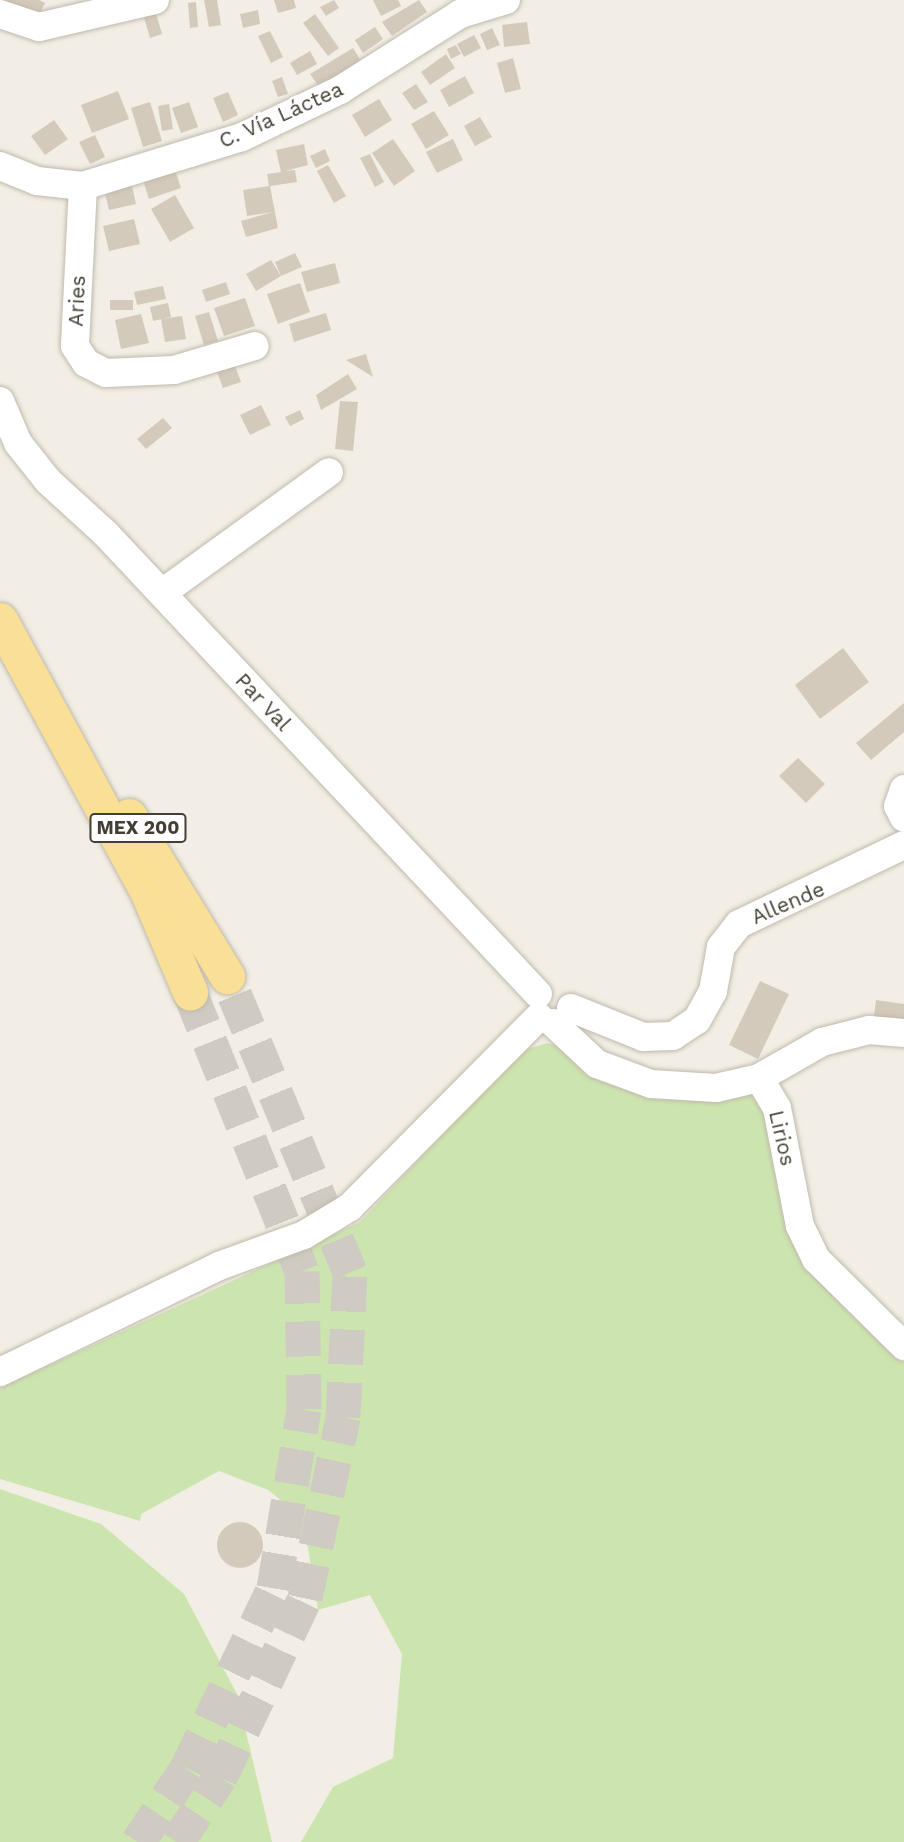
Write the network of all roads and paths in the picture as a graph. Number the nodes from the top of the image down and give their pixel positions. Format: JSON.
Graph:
{"nodes":[{"id":1,"x":155,"y":0,"type":"edge"},
{"id":2,"x":506,"y":0,"type":"edge"},
{"id":3,"x":458,"y":7,"type":"edge"},
{"id":4,"x":0,"y":14,"type":"edge"},
{"id":5,"x":0,"y":166,"type":"edge"},
{"id":6,"x":83,"y":186,"type":"junction"},
{"id":7,"x":255,"y":346,"type":"dead end"},
{"id":8,"x":0,"y":401,"type":"edge"},
{"id":9,"x":329,"y":472,"type":"dead end"},
{"id":10,"x":162,"y":593,"type":"junction"},
{"id":11,"x":0,"y":620,"type":"edge"},
{"id":12,"x":39,"y":687,"type":"junction"},
{"id":13,"x":904,"y":789,"type":"edge"},
{"id":14,"x":904,"y":818,"type":"edge"},
{"id":15,"x":904,"y":845,"type":"edge"},
{"id":16,"x":227,"y":976,"type":"tunnel mouth"},
{"id":17,"x":190,"y":992,"type":"tunnel mouth"},
{"id":18,"x":550,"y":1011,"type":"junction"},
{"id":19,"x":904,"y":1033,"type":"edge"},
{"id":20,"x":759,"y":1078,"type":"junction"},
{"id":21,"x":904,"y":1346,"type":"edge"},
{"id":22,"x":0,"y":1372,"type":"edge"}],
"edges":[{"from":1,"to":4,"type":"street"},
{"from":2,"to":3,"type":"street","name":"C. Vía Láctea"},
{"from":3,"to":6,"type":"street","name":"C. Vía Láctea"},
{"from":5,"to":6,"type":"street","name":"C. Vía Láctea"},
{"from":6,"to":7,"type":"street","name":"Aries"},
{"from":8,"to":10,"type":"street","name":"Par Val"},
{"from":9,"to":10,"type":"street"},
{"from":10,"to":18,"type":"street","name":"Par Val"},
{"from":11,"to":12,"type":"main road","number":"MEX 200"},
{"from":12,"to":16,"type":"main road","number":"MEX 200"},
{"from":12,"to":17,"type":"main road","number":"MEX 200"},
{"from":13,"to":14,"type":"street"},
{"from":15,"to":18,"type":"street","name":"Allende"},
{"from":18,"to":20,"type":"street"},
{"from":18,"to":22,"type":"street"},
{"from":19,"to":20,"type":"street"},
{"from":20,"to":21,"type":"street","name":"Lirios"}]}
